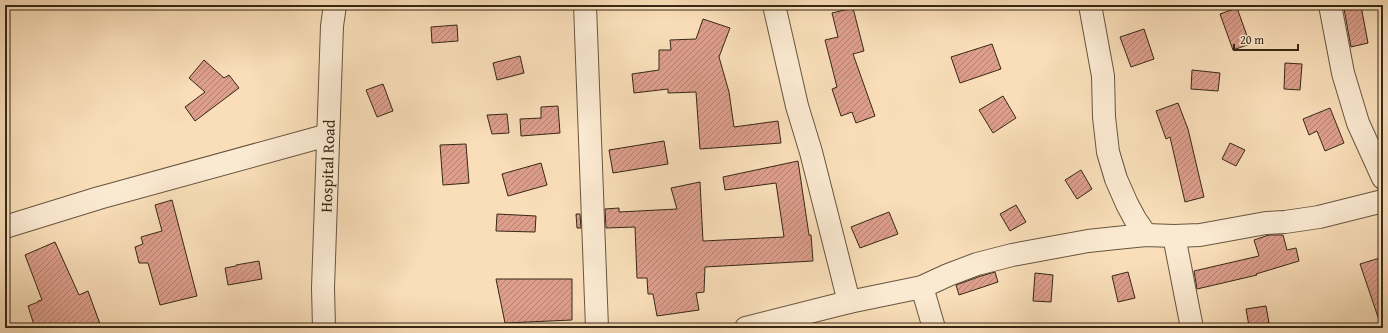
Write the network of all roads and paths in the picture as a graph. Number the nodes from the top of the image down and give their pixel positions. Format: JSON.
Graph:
{"nodes":[{"id":1,"x":335,"y":5,"type":"edge"},
{"id":2,"x":585,"y":5,"type":"edge"},
{"id":3,"x":774,"y":5,"type":"edge"},
{"id":4,"x":1090,"y":5,"type":"edge"},
{"id":5,"x":1330,"y":5,"type":"edge"},
{"id":6,"x":328,"y":135,"type":"junction"},
{"id":7,"x":1383,"y":178,"type":"edge"},
{"id":8,"x":1383,"y":201,"type":"edge"},
{"id":9,"x":5,"y":227,"type":"edge"},
{"id":10,"x":1146,"y":235,"type":"junction"},
{"id":11,"x":1174,"y":236,"type":"junction"},
{"id":12,"x":922,"y":287,"type":"junction"},
{"id":13,"x":849,"y":302,"type":"junction"},
{"id":14,"x":324,"y":328,"type":"edge"},
{"id":15,"x":597,"y":328,"type":"edge"},
{"id":16,"x":746,"y":328,"type":"edge"},
{"id":17,"x":934,"y":328,"type":"edge"},
{"id":18,"x":1192,"y":328,"type":"edge"}],
"edges":[{"from":1,"to":6,"type":"street","name":"Hospital Road"},
{"from":2,"to":15,"type":"street"},
{"from":3,"to":13,"type":"street"},
{"from":4,"to":10,"type":"street"},
{"from":5,"to":7,"type":"street"},
{"from":6,"to":9,"type":"street"},
{"from":6,"to":14,"type":"street","name":"Hospital Road"},
{"from":8,"to":11,"type":"street"},
{"from":10,"to":11,"type":"street"},
{"from":10,"to":12,"type":"street"},
{"from":11,"to":18,"type":"street"},
{"from":12,"to":13,"type":"street"},
{"from":12,"to":17,"type":"street"},
{"from":13,"to":16,"type":"street"}]}
